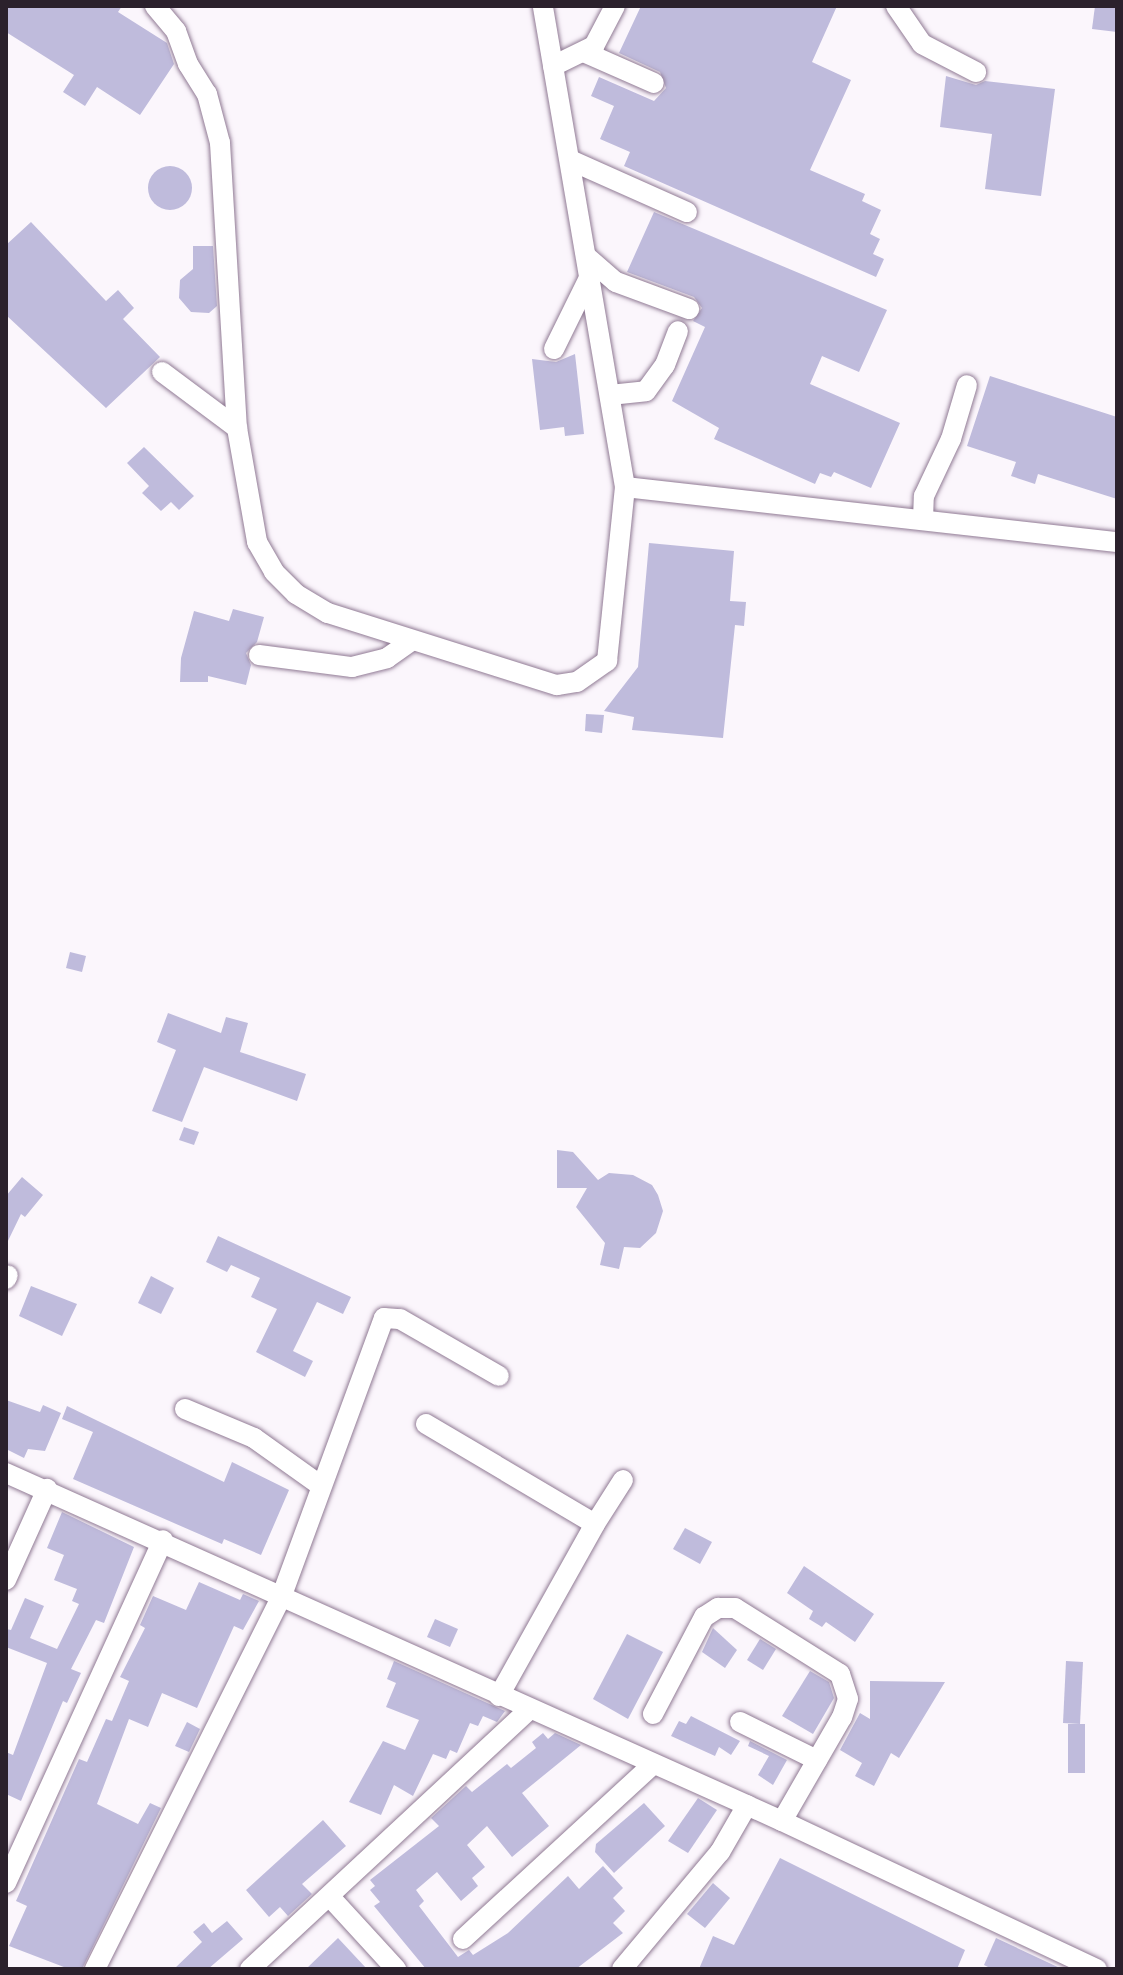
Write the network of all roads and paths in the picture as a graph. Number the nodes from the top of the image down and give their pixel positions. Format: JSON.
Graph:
{"nodes":[{"id":1,"x":155,"y":6,"type":"edge"},
{"id":2,"x":543,"y":6,"type":"edge"},
{"id":3,"x":615,"y":6,"type":"edge"},
{"id":4,"x":896,"y":6,"type":"edge"},
{"id":5,"x":586,"y":53,"type":"junction"},
{"id":6,"x":553,"y":66,"type":"junction"},
{"id":7,"x":976,"y":72,"type":"dead end"},
{"id":8,"x":654,"y":83,"type":"dead end"},
{"id":9,"x":570,"y":160,"type":"junction"},
{"id":10,"x":687,"y":212,"type":"dead end"},
{"id":11,"x":588,"y":266,"type":"junction"},
{"id":12,"x":689,"y":309,"type":"dead end"},
{"id":13,"x":678,"y":331,"type":"dead end"},
{"id":14,"x":554,"y":349,"type":"dead end"},
{"id":15,"x":162,"y":372,"type":"dead end"},
{"id":16,"x":967,"y":385,"type":"dead end"},
{"id":17,"x":610,"y":395,"type":"junction"},
{"id":18,"x":237,"y":428,"type":"junction"},
{"id":19,"x":625,"y":487,"type":"junction"},
{"id":20,"x":923,"y":520,"type":"junction"},
{"id":21,"x":1117,"y":542,"type":"edge"},
{"id":22,"x":411,"y":641,"type":"junction"},
{"id":23,"x":259,"y":655,"type":"dead end"},
{"id":24,"x":499,"y":1376,"type":"dead end"},
{"id":25,"x":185,"y":1409,"type":"dead end"},
{"id":26,"x":426,"y":1424,"type":"dead end"},
{"id":27,"x":6,"y":1473,"type":"edge"},
{"id":28,"x":623,"y":1480,"type":"dead end"},
{"id":29,"x":321,"y":1486,"type":"junction"},
{"id":30,"x":47,"y":1489,"type":"junction"},
{"id":31,"x":595,"y":1524,"type":"junction"},
{"id":32,"x":163,"y":1540,"type":"junction"},
{"id":33,"x":6,"y":1580,"type":"edge"},
{"id":34,"x":282,"y":1595,"type":"junction"},
{"id":35,"x":499,"y":1696,"type":"junction"},
{"id":36,"x":529,"y":1710,"type":"junction"},
{"id":37,"x":653,"y":1714,"type":"dead end"},
{"id":38,"x":740,"y":1722,"type":"dead end"},
{"id":39,"x":817,"y":1760,"type":"junction"},
{"id":40,"x":653,"y":1764,"type":"junction"},
{"id":41,"x":747,"y":1805,"type":"junction"},
{"id":42,"x":782,"y":1821,"type":"junction"},
{"id":43,"x":6,"y":1883,"type":"edge"},
{"id":44,"x":330,"y":1897,"type":"junction"},
{"id":45,"x":463,"y":1939,"type":"dead end"},
{"id":46,"x":95,"y":1969,"type":"edge"},
{"id":47,"x":250,"y":1969,"type":"edge"},
{"id":48,"x":396,"y":1969,"type":"edge"},
{"id":49,"x":622,"y":1969,"type":"edge"},
{"id":50,"x":1097,"y":1969,"type":"edge"}],
"edges":[{"from":1,"to":18,"type":"street"},
{"from":2,"to":6,"type":"street"},
{"from":3,"to":5,"type":"street"},
{"from":4,"to":7,"type":"street"},
{"from":5,"to":6,"type":"street"},
{"from":5,"to":8,"type":"street"},
{"from":6,"to":9,"type":"street"},
{"from":9,"to":10,"type":"street"},
{"from":9,"to":11,"type":"street"},
{"from":11,"to":12,"type":"street"},
{"from":11,"to":14,"type":"street"},
{"from":11,"to":17,"type":"street"},
{"from":13,"to":17,"type":"street"},
{"from":15,"to":18,"type":"street"},
{"from":16,"to":20,"type":"street"},
{"from":17,"to":19,"type":"street"},
{"from":18,"to":22,"type":"street"},
{"from":19,"to":20,"type":"street"},
{"from":19,"to":22,"type":"street"},
{"from":20,"to":21,"type":"street"},
{"from":22,"to":23,"type":"street"},
{"from":24,"to":29,"type":"street"},
{"from":25,"to":29,"type":"street"},
{"from":26,"to":31,"type":"street"},
{"from":27,"to":30,"type":"street"},
{"from":28,"to":31,"type":"street"},
{"from":29,"to":34,"type":"street"},
{"from":30,"to":32,"type":"street"},
{"from":30,"to":33,"type":"street"},
{"from":31,"to":35,"type":"street"},
{"from":32,"to":34,"type":"street"},
{"from":32,"to":43,"type":"street"},
{"from":34,"to":35,"type":"street"},
{"from":34,"to":46,"type":"street"},
{"from":35,"to":36,"type":"street"},
{"from":36,"to":40,"type":"street"},
{"from":36,"to":44,"type":"street"},
{"from":37,"to":39,"type":"street"},
{"from":38,"to":39,"type":"street"},
{"from":39,"to":42,"type":"street"},
{"from":40,"to":41,"type":"street"},
{"from":40,"to":45,"type":"street"},
{"from":41,"to":42,"type":"street"},
{"from":41,"to":49,"type":"street"},
{"from":42,"to":50,"type":"street"},
{"from":44,"to":47,"type":"street"},
{"from":44,"to":48,"type":"street"}]}
